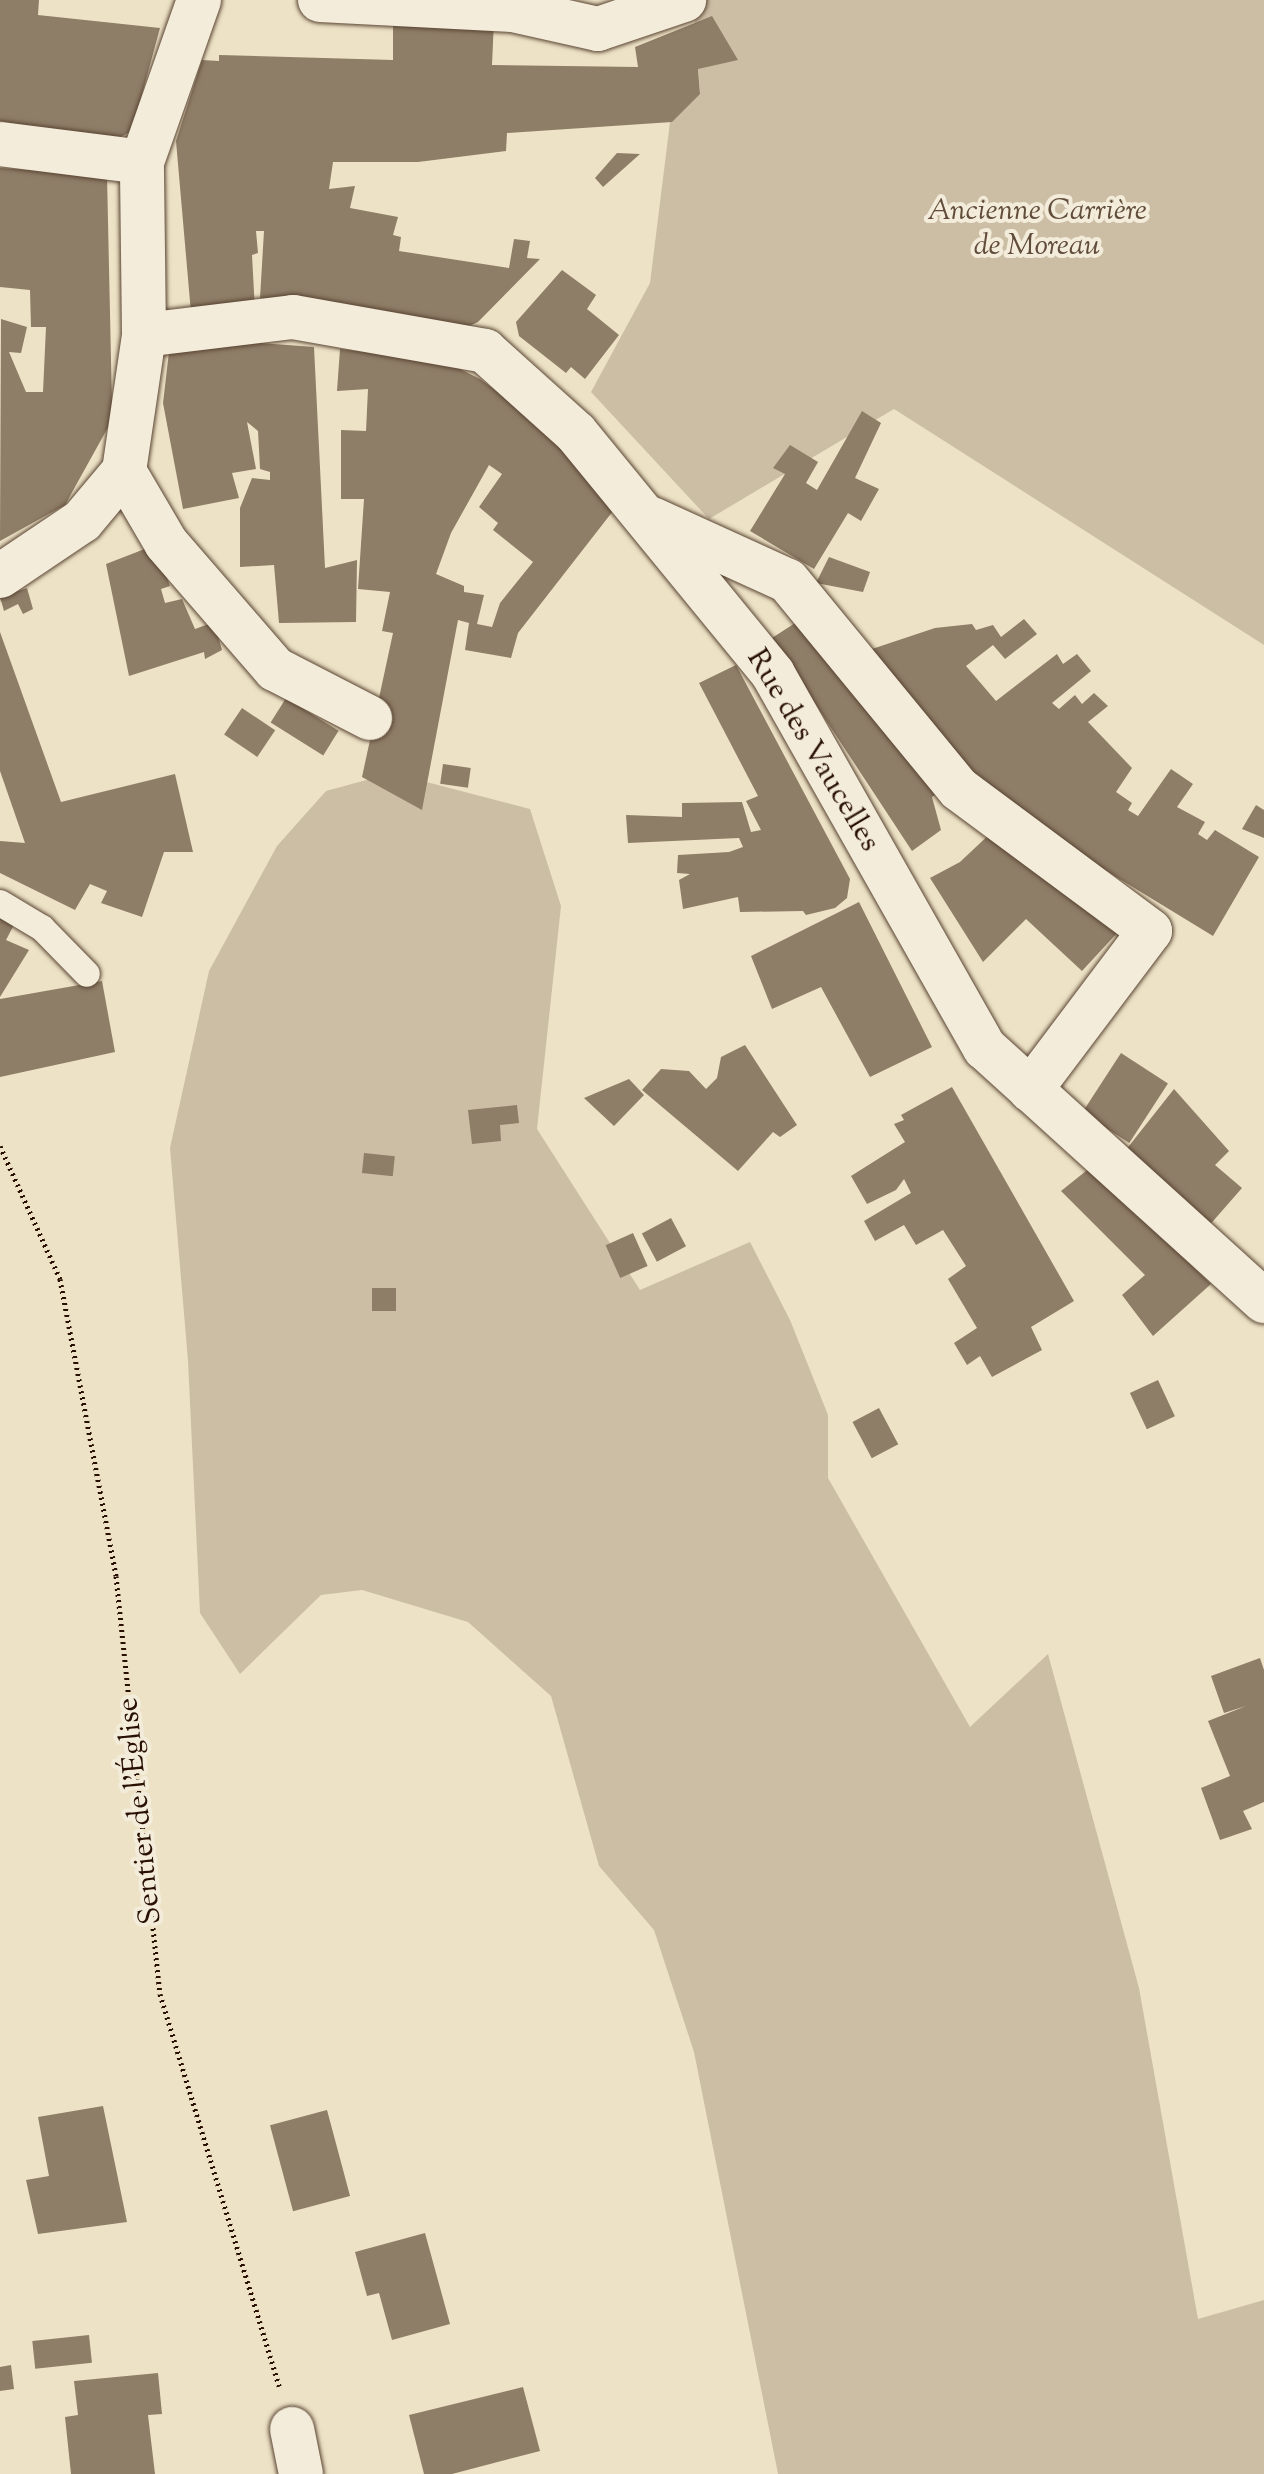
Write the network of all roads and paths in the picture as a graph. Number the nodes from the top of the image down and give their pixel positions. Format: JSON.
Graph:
{"nodes":[{"id":1,"x":199,"y":0,"type":"edge"},
{"id":2,"x":320,"y":0,"type":"edge"},
{"id":3,"x":684,"y":0,"type":"edge"},
{"id":4,"x":0,"y":144,"type":"edge"},
{"id":5,"x":142,"y":162,"type":"junction"},
{"id":6,"x":144,"y":335,"type":"junction"},
{"id":7,"x":124,"y":471,"type":"junction"},
{"id":8,"x":642,"y":514,"type":"junction"},
{"id":9,"x":0,"y":576,"type":"edge"},
{"id":10,"x":370,"y":718,"type":"dead end"},
{"id":11,"x":0,"y":903,"type":"edge"},
{"id":12,"x":87,"y":974,"type":"dead end"},
{"id":13,"x":1030,"y":1090,"type":"junction"},
{"id":14,"x":0,"y":1146,"type":"edge"},
{"id":15,"x":1264,"y":1301,"type":"edge"},
{"id":16,"x":292,"y":2429,"type":"joint"},
{"id":17,"x":301,"y":2474,"type":"edge"}],
"edges":[{"from":1,"to":5,"type":"street"},
{"from":2,"to":3,"type":"street"},
{"from":4,"to":5,"type":"street"},
{"from":5,"to":6,"type":"street"},
{"from":6,"to":7,"type":"street"},
{"from":6,"to":8,"type":"street","name":"Rue des Vaucelles"},
{"from":7,"to":9,"type":"street"},
{"from":7,"to":10,"type":"street"},
{"from":8,"to":13,"type":"street","name":"Rue des Vaucelles"},
{"from":8,"to":13,"type":"street"},
{"from":11,"to":12,"type":"lane"},
{"from":13,"to":15,"type":"street","name":"Rue des Vaucelles"},
{"from":14,"to":16,"type":"path","name":"Sentier de l'Église"},
{"from":16,"to":17,"type":"street"}]}
